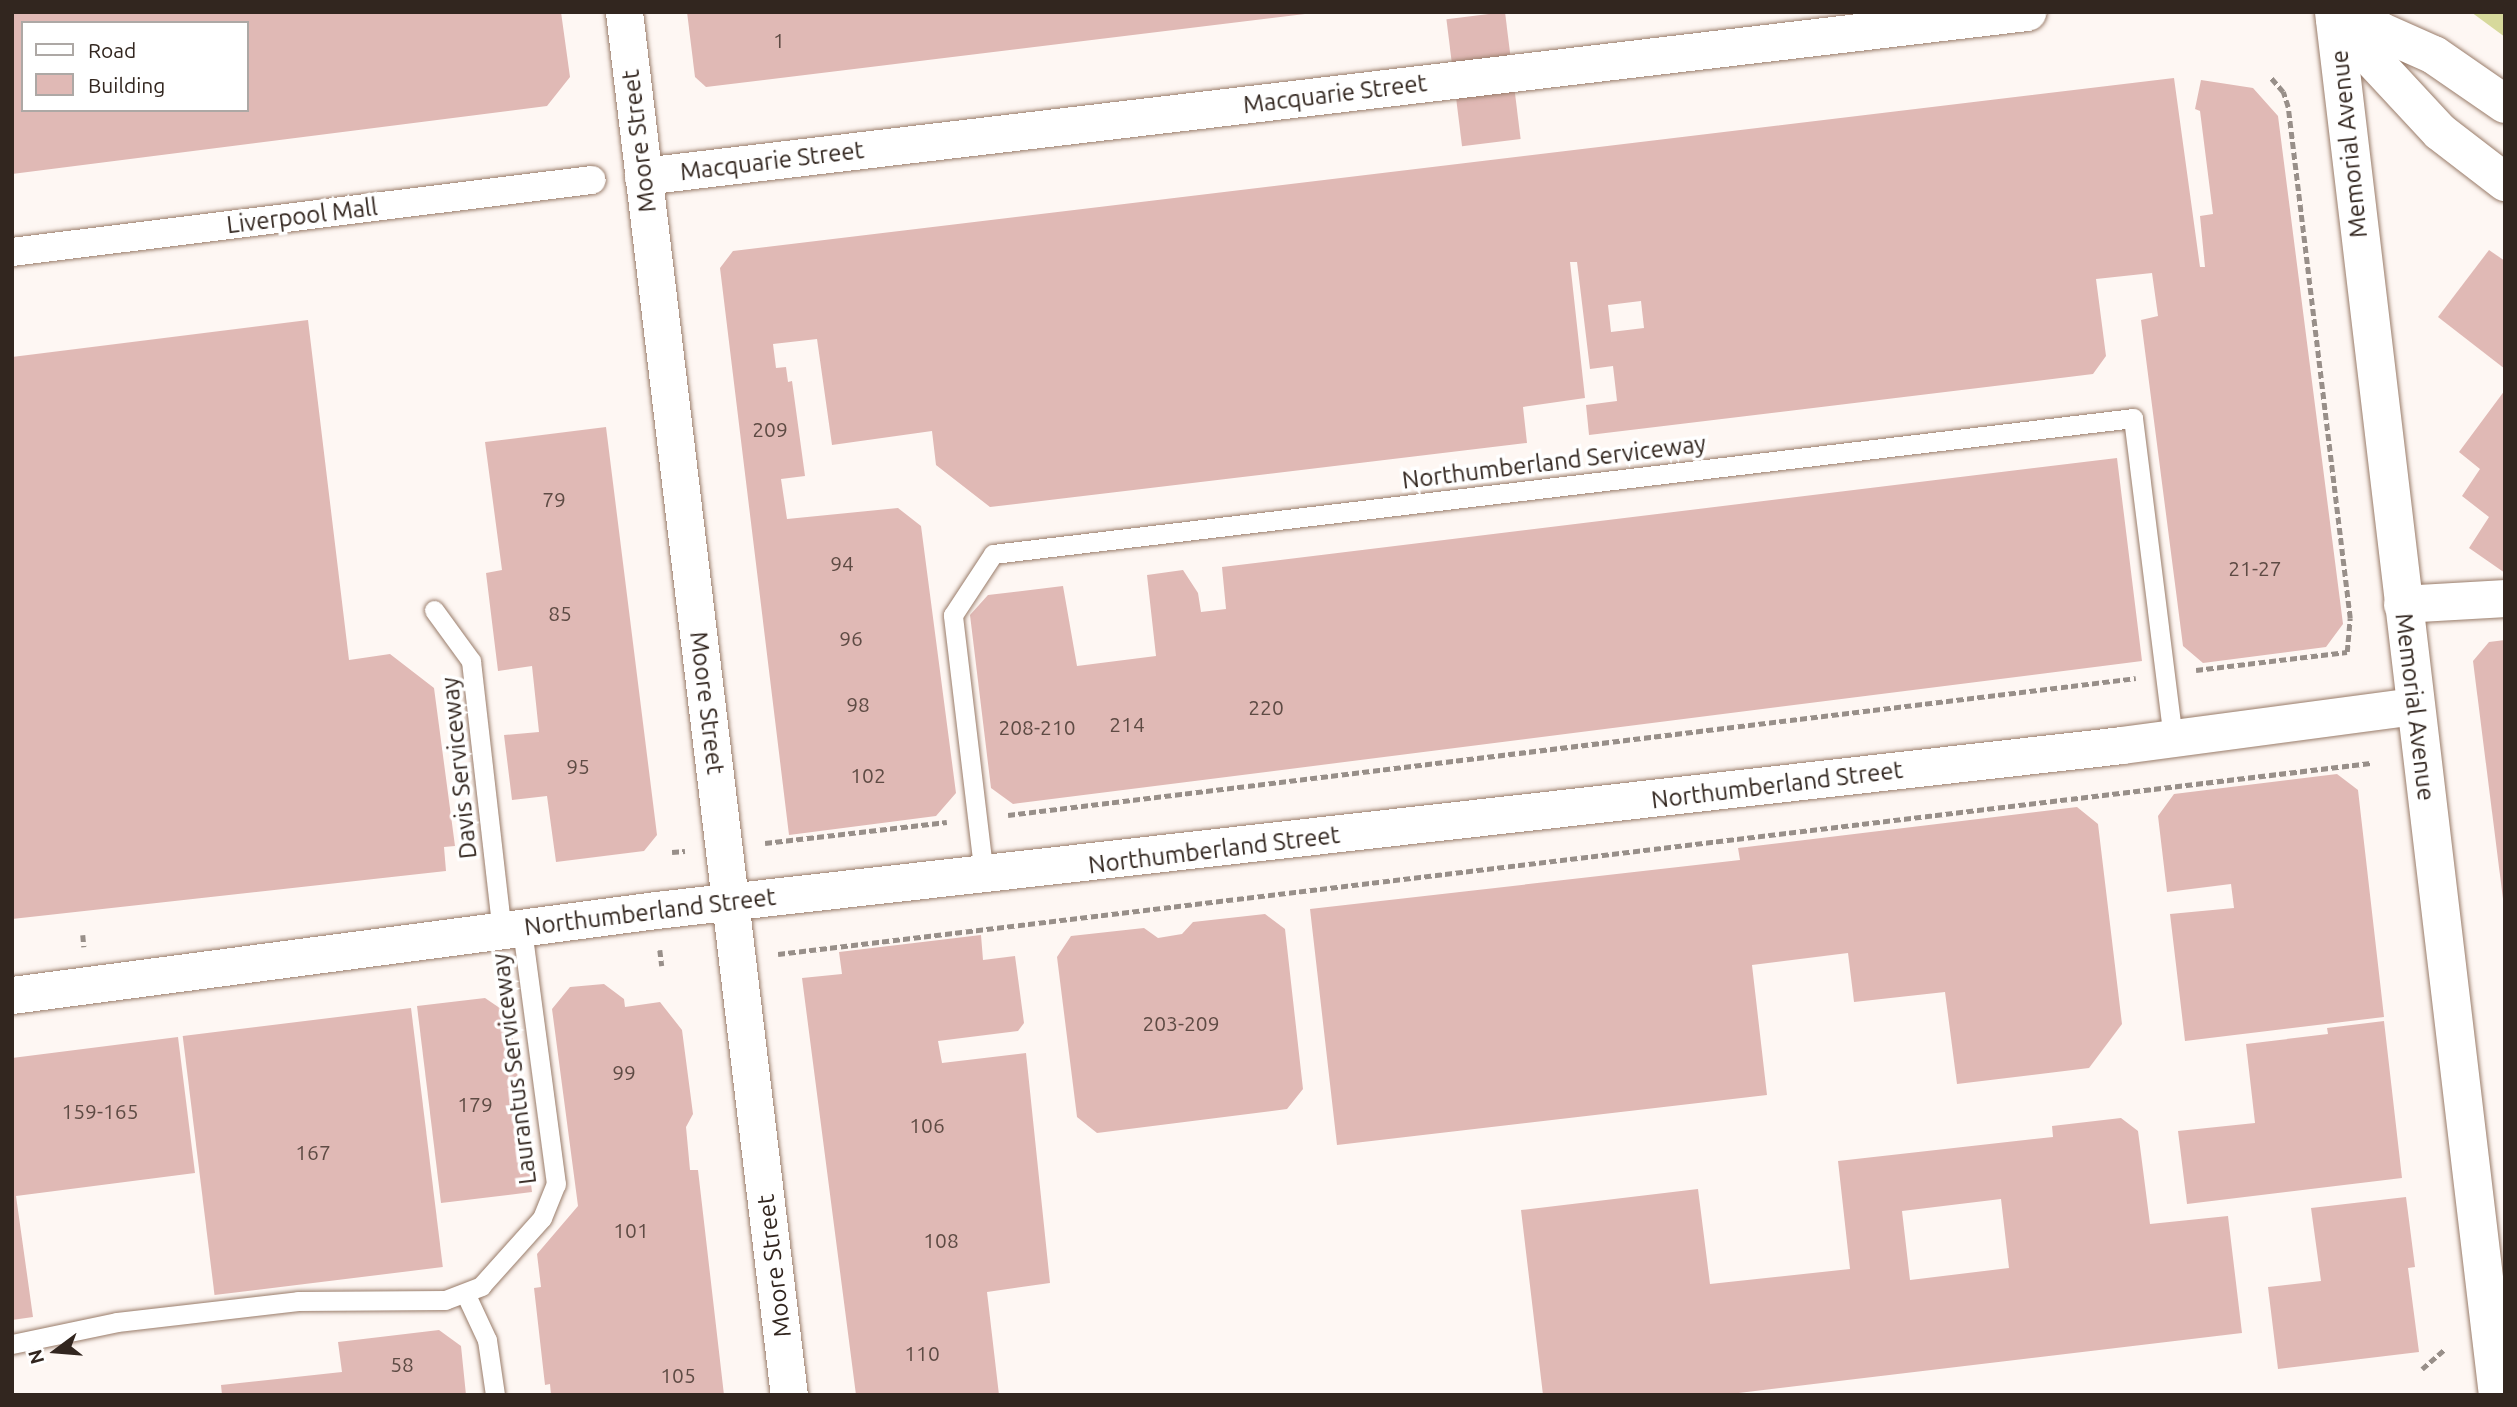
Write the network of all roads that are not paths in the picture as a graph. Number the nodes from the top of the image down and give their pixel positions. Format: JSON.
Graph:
{"nodes":[{"id":1,"x":624,"y":12,"type":"edge"},
{"id":2,"x":2027,"y":12,"type":"edge"},
{"id":3,"x":2327,"y":14,"type":"edge"},
{"id":4,"x":2505,"y":104,"type":"edge"},
{"id":5,"x":643,"y":176,"type":"junction"},
{"id":6,"x":592,"y":180,"type":"dead end"},
{"id":7,"x":2505,"y":182,"type":"edge"},
{"id":8,"x":12,"y":251,"type":"edge"},
{"id":9,"x":2505,"y":598,"type":"edge"},
{"id":10,"x":2402,"y":604,"type":"junction"},
{"id":11,"x":434,"y":610,"type":"dead end"},
{"id":12,"x":2415,"y":706,"type":"junction"},
{"id":13,"x":2173,"y":739,"type":"junction"},
{"id":14,"x":984,"y":876,"type":"junction"},
{"id":15,"x":733,"y":901,"type":"junction"},
{"id":16,"x":512,"y":930,"type":"junction"},
{"id":17,"x":12,"y":995,"type":"edge"},
{"id":18,"x":466,"y":1295,"type":"junction"},
{"id":19,"x":12,"y":1344,"type":"edge"},
{"id":20,"x":495,"y":1395,"type":"edge"},
{"id":21,"x":789,"y":1395,"type":"edge"},
{"id":22,"x":2498,"y":1395,"type":"edge"}],
"edges":[{"from":1,"to":5,"type":"street","name":"Moore Street"},
{"from":2,"to":5,"type":"street","name":"Macquarie Street"},
{"from":3,"to":4,"type":"street"},
{"from":3,"to":7,"type":"street"},
{"from":3,"to":10,"type":"street","name":"Memorial Avenue"},
{"from":5,"to":15,"type":"street","name":"Moore Street"},
{"from":6,"to":8,"type":"street","name":"Liverpool Mall"},
{"from":9,"to":10,"type":"street"},
{"from":10,"to":12,"type":"street","name":"Memorial Avenue"},
{"from":11,"to":16,"type":"lane","name":"Davis Serviceway"},
{"from":12,"to":13,"type":"street","name":"Northumberland Street"},
{"from":12,"to":22,"type":"street","name":"Memorial Avenue"},
{"from":13,"to":14,"type":"street","name":"Northumberland Street"},
{"from":13,"to":14,"type":"lane","name":"Northumberland Serviceway"},
{"from":14,"to":15,"type":"street","name":"Northumberland Street"},
{"from":15,"to":16,"type":"street","name":"Northumberland Street"},
{"from":15,"to":21,"type":"street","name":"Moore Street"},
{"from":16,"to":17,"type":"street","name":"Northumberland Street"},
{"from":16,"to":18,"type":"lane","name":"Laurantus Serviceway"},
{"from":18,"to":19,"type":"lane"},
{"from":18,"to":20,"type":"lane"}]}
